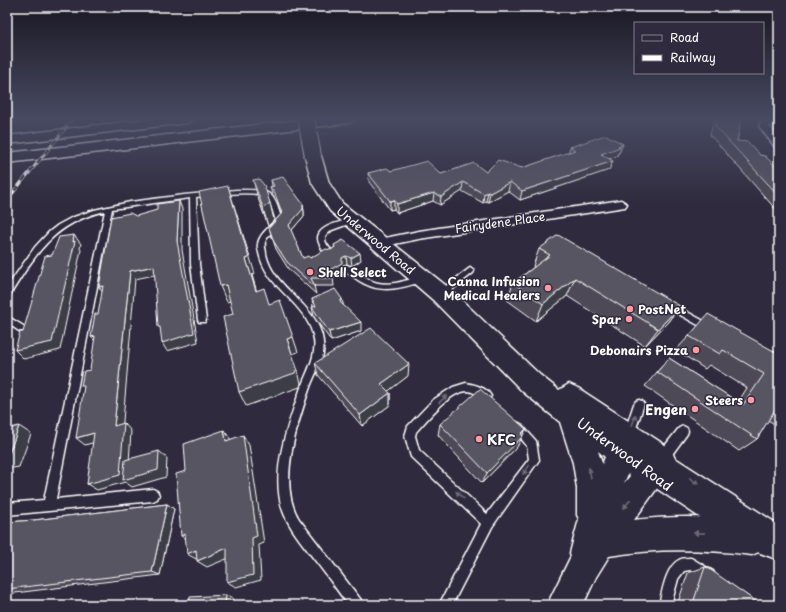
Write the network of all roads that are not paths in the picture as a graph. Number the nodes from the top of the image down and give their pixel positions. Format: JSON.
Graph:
{"nodes":[{"id":1,"x":99,"y":148,"type":"edge"},
{"id":2,"x":311,"y":148,"type":"edge"},
{"id":3,"x":7,"y":158,"type":"edge"},
{"id":4,"x":193,"y":196,"type":"junction"},
{"id":5,"x":621,"y":204,"type":"dead end"},
{"id":6,"x":109,"y":208,"type":"junction"},
{"id":7,"x":352,"y":221,"type":"junction"},
{"id":8,"x":380,"y":243,"type":"junction"},
{"id":9,"x":331,"y":254,"type":"edge"},
{"id":10,"x":347,"y":268,"type":"dead end"},
{"id":11,"x":470,"y":271,"type":"dead end"},
{"id":12,"x":422,"y":279,"type":"junction"},
{"id":13,"x":7,"y":293,"type":"edge"},
{"id":14,"x":441,"y":294,"type":"junction"},
{"id":15,"x":660,"y":300,"type":"edge"},
{"id":16,"x":7,"y":320,"type":"edge"},
{"id":17,"x":202,"y":320,"type":"dead end"},
{"id":18,"x":22,"y":329,"type":"edge"},
{"id":19,"x":714,"y":330,"type":"edge"},
{"id":20,"x":486,"y":337,"type":"junction"},
{"id":21,"x":491,"y":401,"type":"edge"},
{"id":22,"x":639,"y":404,"type":"dead end"},
{"id":23,"x":570,"y":414,"type":"junction"},
{"id":24,"x":512,"y":422,"type":"edge"},
{"id":25,"x":683,"y":431,"type":"dead end"},
{"id":26,"x":625,"y":445,"type":"junction"},
{"id":27,"x":656,"y":466,"type":"junction"},
{"id":28,"x":153,"y":495,"type":"dead end"},
{"id":29,"x":49,"y":505,"type":"junction"},
{"id":30,"x":7,"y":509,"type":"edge"},
{"id":31,"x":488,"y":523,"type":"junction"},
{"id":32,"x":770,"y":542,"type":"edge"},
{"id":33,"x":592,"y":544,"type":"junction"},
{"id":34,"x":718,"y":582,"type":"edge"},
{"id":35,"x":356,"y":605,"type":"edge"},
{"id":36,"x":444,"y":605,"type":"edge"},
{"id":37,"x":565,"y":605,"type":"edge"},
{"id":38,"x":665,"y":605,"type":"edge"}],
"edges":[{"from":1,"to":3,"type":"main road"},
{"from":2,"to":7,"type":"main road","name":"Underwood Road","bridge":true},
{"from":4,"to":6,"type":"lane"},
{"from":4,"to":17,"type":"lane"},
{"from":4,"to":35,"type":"lane"},
{"from":5,"to":8,"type":"street","name":"Fairydene Place"},
{"from":6,"to":13,"type":"lane"},
{"from":6,"to":29,"type":"lane"},
{"from":7,"to":8,"type":"main road","name":"Underwood Road"},
{"from":7,"to":9,"type":"lane"},
{"from":8,"to":12,"type":"main road","name":"Underwood Road"},
{"from":10,"to":12,"type":"lane"},
{"from":11,"to":14,"type":"lane"},
{"from":12,"to":14,"type":"main road","name":"Underwood Road"},
{"from":14,"to":20,"type":"main road","name":"Underwood Road"},
{"from":15,"to":19,"type":"lane"},
{"from":16,"to":18,"type":"lane"},
{"from":20,"to":23,"type":"main road","name":"Underwood Road"},
{"from":20,"to":26,"type":"main road","name":"Underwood Road"},
{"from":31,"to":21,"type":"lane","one_way":true},
{"from":26,"to":22,"type":"lane","one_way":true},
{"from":23,"to":26,"type":"main road","name":"Underwood Road"},
{"from":33,"to":23,"type":"main road","one_way":true},
{"from":24,"to":31,"type":"lane","one_way":true},
{"from":25,"to":27,"type":"lane"},
{"from":26,"to":27,"type":"main road","name":"Underwood Road"},
{"from":26,"to":33,"type":"main road"},
{"from":27,"to":32,"type":"street","name":"Underwood Road"},
{"from":27,"to":33,"type":"main road","one_way":true},
{"from":28,"to":29,"type":"lane"},
{"from":29,"to":30,"type":"lane"},
{"from":31,"to":36,"type":"lane"},
{"from":32,"to":33,"type":"main road","one_way":true},
{"from":33,"to":37,"type":"main road"},
{"from":34,"to":38,"type":"lane"}]}
